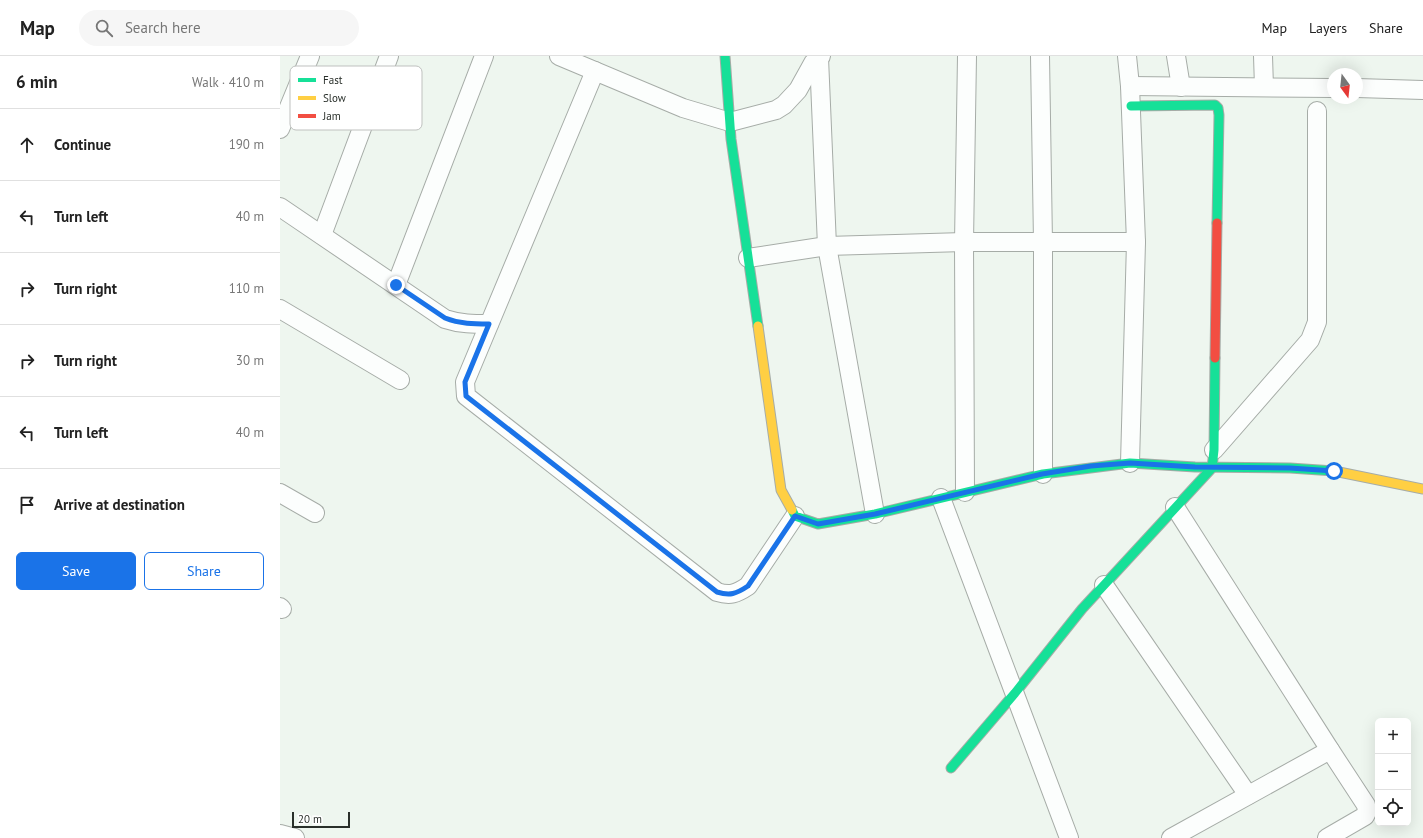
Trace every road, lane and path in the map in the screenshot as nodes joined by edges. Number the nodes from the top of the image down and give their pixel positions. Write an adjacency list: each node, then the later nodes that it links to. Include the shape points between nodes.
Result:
1 (310, 56): 12 (street)
2 (389, 56): 13 (street)
3 (484, 56): 34 (street)
4 (559, 56): 14 (street)
5 (725, 56): 24 (street)
6 (967, 56): 29 (street)
7 (1040, 56): 30 (street)
8 (1127, 56): 15 (street)
9 (1176, 56): 16 (street)
10 (1263, 56): 17 (street)
11 (820, 57): 24 (street, via 813,63 798,90 784,105 776,110); 32 (street)
12 (306, 66)
13 (385, 66)
14 (594, 71): 24 (street, via 682,108); 36 (street)
15 (1130, 86): 16 (street); 22 (street)
16 (1181, 87): 17 (street)
17 (1264, 87): 18 (street)
18 (1327, 88)
19 (1363, 88): 20 (street)
20 (1423, 90)
21 (290, 105): 25 (street)
22 (1131, 106): 31 (street); 38 (street, via 1214,105 1218,108)
23 (1317, 110): 38 (street, via 1317,322 1310,340)
24 (730, 122): 33 (street)
25 (280, 129)
26 (361, 130): 28 (street)
27 (280, 207): 28 (street)
28 (322, 235): 34 (street)
29 (964, 242): 30 (street); 32 (street); 42 (street)
30 (1043, 242): 31 (street); 40 (street)
31 (1136, 242): 39 (street)
32 (827, 246): 33 (street); 47 (street)
33 (748, 258): 48 (street, via 782,490)
34 (396, 285): 36 (street, via 453,322)
35 (280, 309): 37 (street)
36 (489, 324): 48 (street, via 465,382 466,396 717,592 726,595 738,593 748,586)
37 (400, 380)
38 (1213, 459): 39 (street); 41 (street, via 1334,471); 45 (street)
39 (1130, 463): 40 (street)
40 (1042, 474): 42 (street)
41 (1423, 489)
42 (965, 492): 44 (street)
43 (280, 493): 46 (street)
44 (941, 498): 47 (street); 50 (street)
45 (1176, 507): 49 (street); 51 (street)
46 (315, 513)
47 (875, 514): 48 (street, via 818,524)
48 (795, 516)
49 (1104, 585): 50 (street); 53 (street)
50 (1014, 693): 52 (street); 56 (street)
51 (1330, 750): 53 (street); 58 (street, via 1366,805 1367,812 1365,816)
52 (951, 768)
53 (1248, 795): 57 (street)
54 (280, 834): 55 (street)
55 (295, 838)
56 (1069, 838)
57 (1171, 838)
58 (1326, 838)

